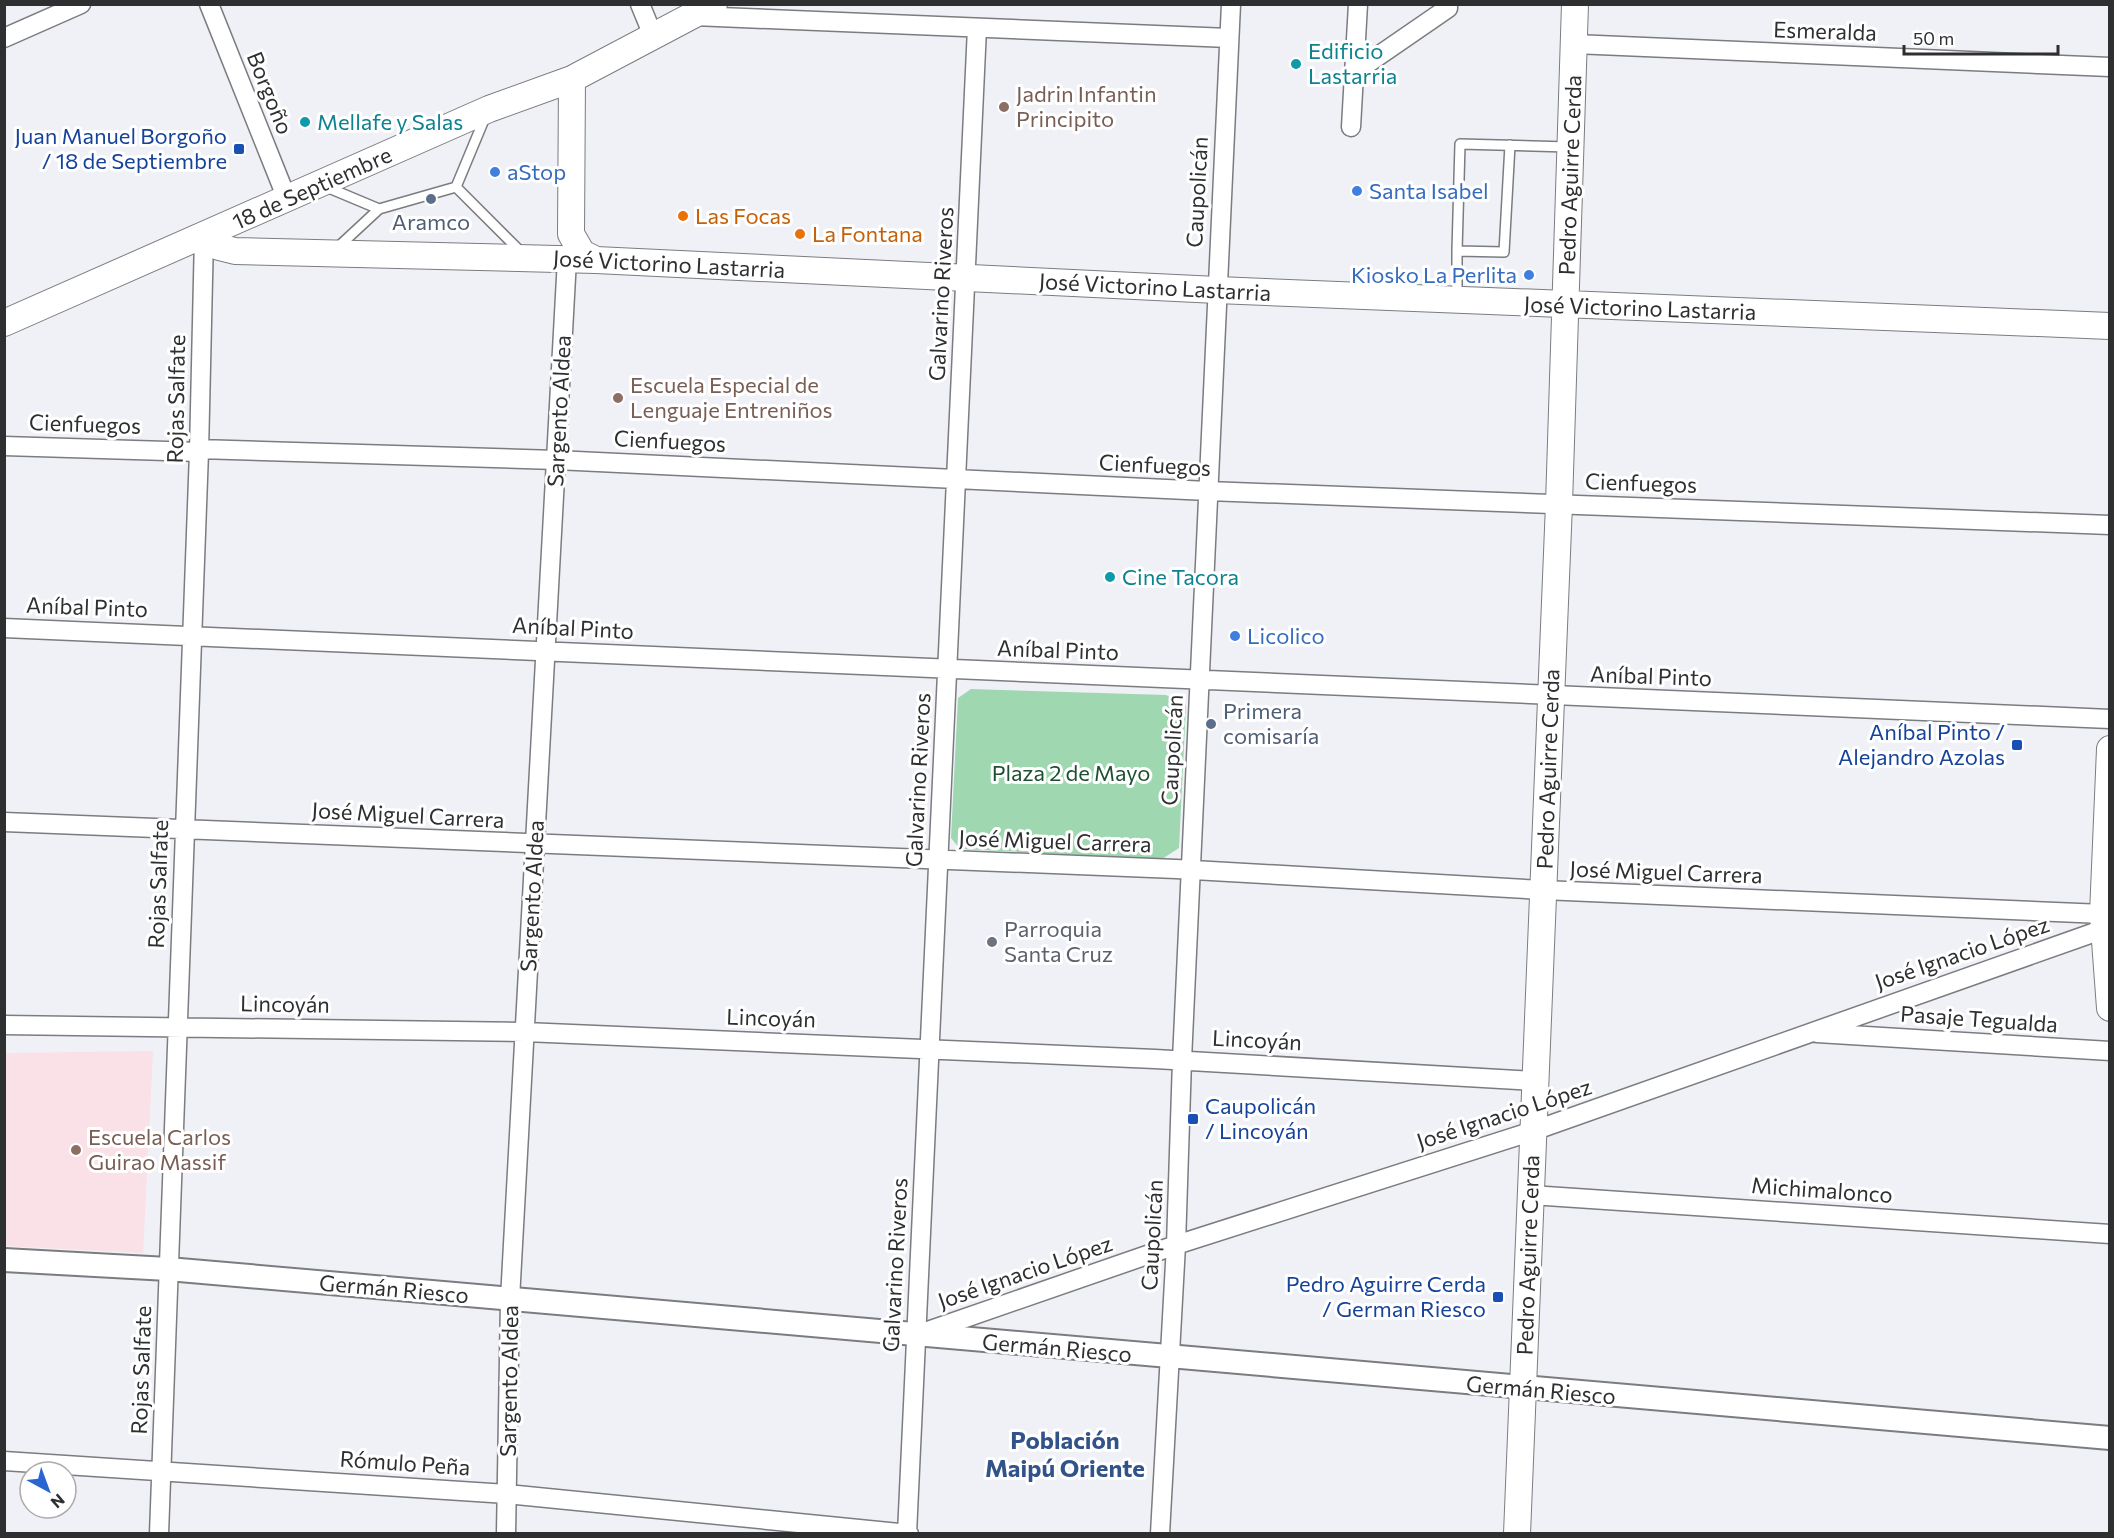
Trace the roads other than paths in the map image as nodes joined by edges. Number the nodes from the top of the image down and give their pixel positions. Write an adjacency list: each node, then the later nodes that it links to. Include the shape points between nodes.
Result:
1 (81, 4): 10 (street)
2 (209, 4): 23 (street, Borgoño)
3 (640, 4): 11 (street)
4 (1231, 4): 12 (street, Caupolicán)
5 (1358, 4): 15 (street)
6 (1575, 4): 13 (main road, Pedro Aguirre Cerda)
7 (1448, 6): 15 (street)
8 (704, 10): 9 (street); 11 (main road, 18 de Septiembre)
9 (977, 28): 12 (street); 31 (street, Galvarino Riveros)
10 (4, 38)
11 (654, 38): 16 (main road, 18 de Septiembre)
12 (1229, 38): 32 (street, Caupolicán)
13 (1574, 44): 14 (street, Esmeralda); 20 (main road, Pedro Aguirre Cerda)
14 (2109, 68)
15 (1355, 72): 18 (street)
16 (572, 79): 17 (main road, 18 de Septiembre); 30 (main road, via 570,227 577,247)
17 (489, 109): 21 (main road, 18 de Septiembre); 22 (lane)
18 (1352, 128)
19 (1510, 145): 20 (lane); 26 (lane, via 1504,252); 26 (lane, via 1460,144)
20 (1570, 147): 34 (main road, Pedro Aguirre Cerda)
21 (322, 184): 23 (main road, 18 de Septiembre); 24 (lane)
22 (456, 187): 24 (lane); 28 (lane)
23 (287, 199): 25 (main road, 18 de Septiembre)
24 (379, 209): 27 (lane)
25 (204, 236): 27 (main road, José Victorino Lastarria, via 219,247 235,251); 35 (main road, 18 de Septiembre); 38 (street, Rojas Salfate)
26 (1457, 251): 33 (lane)
27 (331, 254): 28 (main road, José Victorino Lastarria)
28 (526, 258): 29 (main road, José Victorino Lastarria)
29 (567, 259): 30 (main road, José Victorino Lastarria); 39 (street, Sargento Aldea)
30 (596, 260): 31 (main road, José Victorino Lastarria)
31 (966, 278): 32 (main road, José Victorino Lastarria); 40 (street, Galvarino Riveros)
32 (1216, 290): 33 (main road, José Victorino Lastarria); 41 (street, Caupolicán)
33 (1457, 300): 34 (main road, José Victorino Lastarria)
34 (1566, 304): 36 (main road, José Victorino Lastarria); 42 (main road, Pedro Aguirre Cerda)
35 (4, 323)
36 (2109, 326)
37 (4, 446): 38 (street, Cienfuegos)
38 (199, 450): 39 (street, Cienfuegos); 45 (street, Rojas Salfate)
39 (556, 460): 40 (street, Cienfuegos); 46 (street, Sargento Aldea)
40 (956, 479): 41 (street, Cienfuegos); 47 (street, Galvarino Riveros)
41 (1208, 491): 42 (street, Cienfuegos); 48 (street, Caupolicán)
42 (1559, 504): 43 (street, Cienfuegos); 49 (main road, Pedro Aguirre Cerda)
43 (2109, 525)
44 (4, 628): 45 (street, Aníbal Pinto)
45 (192, 634): 46 (street, Aníbal Pinto); 53 (street, Rojas Salfate)
46 (546, 651): 47 (street, Aníbal Pinto); 54 (street, Sargento Aldea)
47 (947, 670): 48 (street, Aníbal Pinto); 55 (street, Galvarino Riveros)
48 (1199, 681): 49 (street, Aníbal Pinto); 56 (street, Caupolicán)
49 (1551, 696): 50 (street, Aníbal Pinto); 57 (main road, Pedro Aguirre Cerda)
50 (2109, 719)
51 (2109, 749): 58 (main road)
52 (4, 822): 53 (street, José Miguel Carrera)
53 (184, 829): 54 (street, José Miguel Carrera); 61 (street, Rojas Salfate)
54 (535, 845): 55 (street, José Miguel Carrera); 62 (street, Sargento Aldea)
55 (938, 861): 56 (street, José Miguel Carrera); 64 (street, Galvarino Riveros)
56 (1191, 870): 57 (street, José Miguel Carrera); 66 (street, Caupolicán)
57 (1544, 890): 58 (street, José Miguel Carrera); 67 (main road, Pedro Aguirre Cerda)
58 (2104, 921): 59 (main road); 63 (street, José Ignacio López)
59 (2109, 1008)
60 (4, 1025): 61 (street, Lincoyán)
61 (177, 1026): 62 (street, Lincoyán); 73 (street, Rojas Salfate)
62 (525, 1032): 64 (street, Lincoyán); 74 (street, Sargento Aldea)
63 (1809, 1033): 65 (street, Pasaje Tegualda); 68 (street, José Ignacio López)
64 (929, 1048): 66 (street, Lincoyán); 75 (street, Galvarino Riveros)
65 (2109, 1051)
66 (1182, 1060): 67 (street, Lincoyán); 71 (street, Caupolicán)
67 (1536, 1081): 68 (main road, Pedro Aguirre Cerda)
68 (1533, 1131): 69 (main road, Pedro Aguirre Cerda); 71 (street, José Ignacio López)
69 (1531, 1195): 70 (street, Michimalonco); 77 (main road, Pedro Aguirre Cerda)
70 (2109, 1234)
71 (1176, 1245): 75 (street, José Ignacio López); 76 (street, Caupolicán)
72 (4, 1260): 73 (street, Germán Riesco)
73 (168, 1269): 74 (street, Germán Riesco); 80 (street, Rojas Salfate)
74 (510, 1299): 75 (street, Germán Riesco); 81 (street, Sargento Aldea)
75 (916, 1335): 76 (street, Germán Riesco); 84 (street, Galvarino Riveros)
76 (1169, 1358): 77 (street, Germán Riesco); 85 (street, Caupolicán)
77 (1523, 1389): 78 (street, Germán Riesco); 86 (main road, Pedro Aguirre Cerda)
78 (2109, 1438)
79 (4, 1461): 80 (street, Rómulo Peña)
80 (161, 1470): 81 (street, Rómulo Peña); 82 (street, Rojas Salfate)
81 (507, 1494): 83 (street, Sargento Aldea); 84 (street, Rómulo Peña)
82 (159, 1533)
83 (506, 1533)
84 (908, 1533)
85 (1160, 1533)
86 (1517, 1533)

